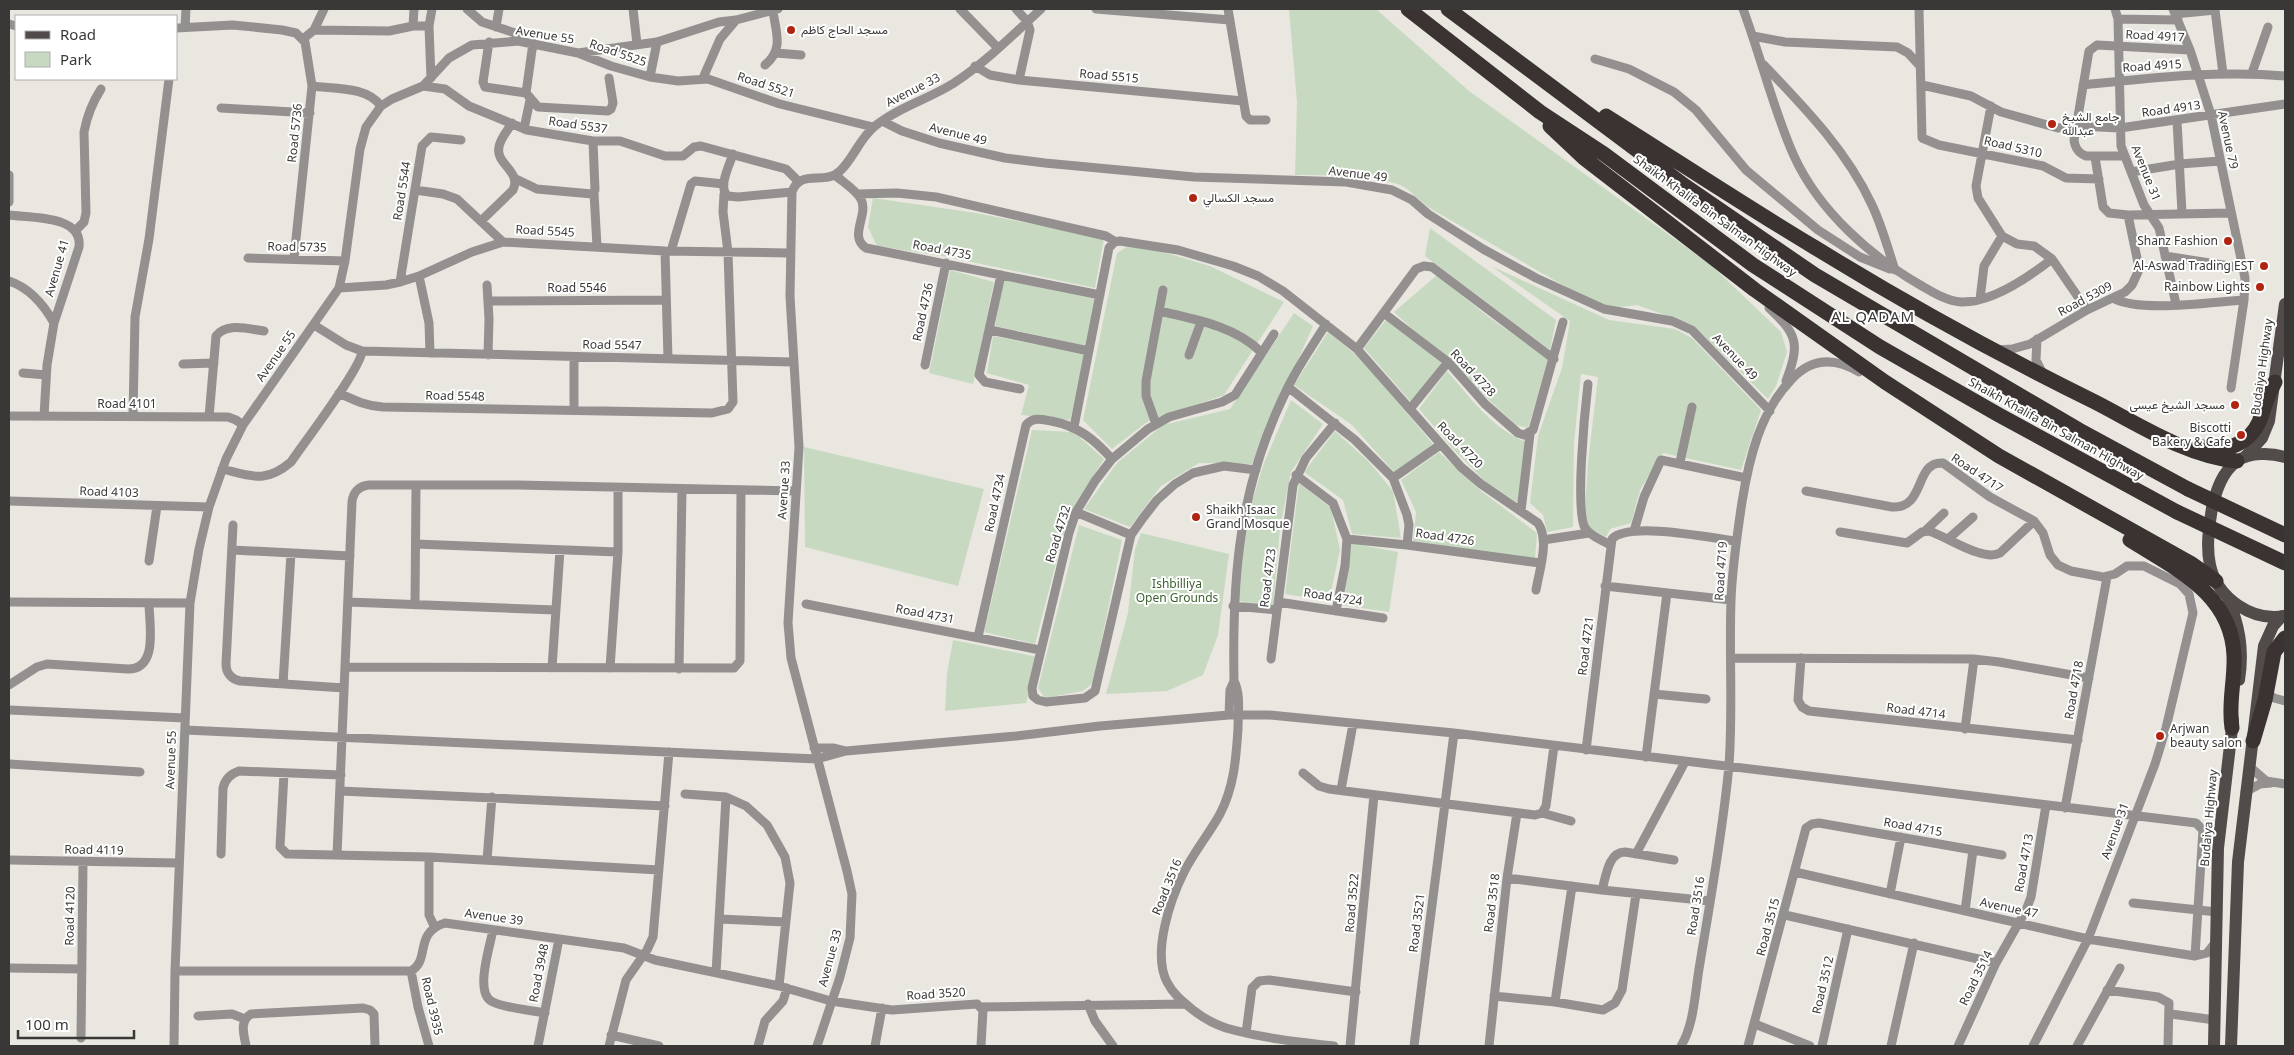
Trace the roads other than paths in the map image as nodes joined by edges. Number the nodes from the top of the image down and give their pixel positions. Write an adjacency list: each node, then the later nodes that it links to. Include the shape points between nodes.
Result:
1 (186, 9): 30 (street)
2 (324, 9): 31 (street)
3 (414, 9): 26 (street)
4 (432, 9): 27 (street)
5 (467, 9): 28 (street, via 476,18)
6 (499, 9): 28 (street)
7 (960, 9): 40 (street)
8 (1016, 9): 24 (street)
9 (1041, 9): 24 (street, Avenue 33)
10 (1096, 9): 23 (street)
11 (1228, 9): 23 (street)
12 (1408, 9): 74 (highway, Shaikh Khalifa Bin Salman Highway)
13 (1448, 9): 46 (highway, Shaikh Khalifa Bin Salman Highway)
14 (1744, 9): 32 (street)
15 (1919, 9): 50 (street)
16 (2115, 9): 21 (street, Avenue 31)
17 (633, 10): 39 (street)
18 (775, 10): 19 (street, Avenue 55); 44 (street)
19 (746, 13): 22 (street, Avenue 55)
20 (2175, 14): 21 (street); 42 (street, Avenue 79); 53 (street, via 2215,10)
21 (2118, 19): 41 (street, Avenue 31)
22 (736, 20): 25 (street, Avenue 55); 34 (street)
23 (1230, 20): 69 (street)
24 (1028, 21): 40 (street, Avenue 33); 61 (street, via 1029,37)
25 (718, 22): 34 (street); 37 (street, Avenue 55)
26 (413, 26): 27 (street); 31 (street, via 389,31)
27 (429, 26): 57 (street)
28 (496, 27): 35 (street, via 515,33)
29 (2268, 27): 52 (street)
30 (180, 28): 33 (street, via 233,25 282,30 296,33)
31 (314, 30): 33 (street)
32 (1753, 36): 48 (street); 50 (street, via 1785,42 1896,47)
33 (303, 39): 64 (street, Road 5736, via 309,57)
34 (720, 39): 59 (street)
35 (518, 41): 36 (street, Avenue 55); 38 (street, Avenue 55)
36 (489, 42): 57 (street, Avenue 55, via 460,51); 68 (street, via 485,87)
37 (658, 42): 39 (street, Avenue 55); 56 (street)
38 (533, 44): 43 (street, Avenue 55); 68 (street)
39 (637, 44): 43 (street, Avenue 55)
40 (1001, 46): 51 (street, Avenue 33)
41 (2118, 46): 42 (street, Road 4917); 62 (street, Avenue 31); 66 (street, Road 4917, via 2092,47)
42 (2190, 50): 54 (street, Avenue 79)
43 (578, 53): 56 (street, Road 5525)
44 (776, 53): 45 (street); 49 (street)
45 (801, 55)
46 (1510, 56): 157 (highway, via 1814,248); 229 (highway, Shaikh Khalifa Bin Salman Highway, bridge, via 1685,186 1815,276 2080,430 2188,489)
47 (1595, 59): 127 (street, via 1629,69 1674,92 1696,110 1746,170 1818,230 1860,257)
48 (1761, 62): 127 (street, via 1813,117 1840,152 1871,203); 127 (street, via 1794,157 1811,186 1831,212)
49 (764, 65)
50 (1920, 65): 63 (street)
51 (976, 66): 61 (street, Road 5515, via 990,76); 78 (street, Avenue 33, via 952,84)
52 (2252, 73): 53 (street, Road 4915); 55 (street, Road 4915)
53 (2223, 74): 54 (street, Road 4915)
54 (2199, 76): 62 (street, Road 4915); 76 (street, Avenue 79)
55 (2285, 76)
56 (650, 77): 59 (street, Road 5521, via 678,81)
57 (431, 78): 65 (street, Avenue 55)
58 (609, 78): 68 (street, via 613,103 608,110 542,108)
59 (703, 78): 82 (street, Road 5521, via 780,104)
60 (169, 80): 190 (street, via 149,239 135,317)
61 (1019, 80): 69 (street, Road 5515)
62 (2119, 81): 66 (street, Road 4915); 83 (street, Avenue 31)
63 (1922, 85): 72 (street, Road 4913, via 1972,96); 87 (street, Road 5310, via 1921,136 1934,144)
64 (312, 86): 71 (street, via 362,92); 75 (street, Road 5736)
65 (423, 86): 71 (street, Avenue 55); 80 (street, Road 5537, via 445,89 469,106)
66 (2083, 86): 81 (street)
67 (101, 89): 112 (street, via 86,120 86,212 84,222)
68 (528, 96): 84 (street)
69 (1243, 101): 77 (street, via 1247,118)
70 (2285, 104): 76 (street, Road 4913)
71 (381, 106): 124 (street, Avenue 55, via 366,127 360,149)
72 (1991, 106): 81 (street, Road 4913, via 2044,126); 87 (street)
73 (221, 108): 75 (street)
74 (1540, 112): 135 (highway, via 1572,148); 243 (highway, Shaikh Khalifa Bin Salman Highway, bridge, via 1604,154 1753,265 1880,347 2177,512)
75 (310, 114): 122 (street, Road 5736)
76 (2211, 115): 79 (street, Road 4913); 91 (street, Avenue 79)
77 (1266, 120)
78 (882, 121): 82 (street, Avenue 33); 187 (street, Avenue 49, via 939,143 1005,158 1194,177 1346,182 1392,190 1483,249 1544,282 1604,309 1672,321 1692,330)
79 (2177, 121): 83 (street, Road 4913); 92 (street)
80 (512, 123): 84 (street, Road 5537); 96 (street, via 498,150)
81 (2077, 126): 83 (street, Road 4913); 90 (street, via 2074,140 2077,150)
82 (874, 127): 95 (street, Avenue 33)
83 (2120, 128): 89 (street, Avenue 31)
84 (524, 129): 86 (street, Road 5537)
85 (461, 140): 100 (street, Road 5544, via 436,136 424,142)
86 (593, 141): 88 (street, Road 5537, via 623,142 665,156 683,156 696,146); 102 (street)
87 (1982, 153): 97 (street, Road 5310, via 2043,166 2066,178); 113 (street, via 1976,192)
88 (733, 154): 98 (street, Road 5537, via 786,169); 99 (street)
89 (2123, 156): 90 (street); 93 (street, Avenue 31)
90 (2095, 157): 97 (street)
91 (2220, 161): 92 (street); 108 (street, Avenue 79)
92 (2180, 164): 93 (street); 107 (street)
93 (2131, 172): 106 (street, Avenue 31)
94 (9, 175): 105 (street)
95 (835, 175): 98 (street); 104 (street)
96 (516, 179): 102 (street, via 537,189); 111 (street, via 513,190)
97 (2099, 179): 109 (street, via 2104,210)
98 (798, 181): 101 (street, Avenue 33)
99 (724, 184): 103 (street); 117 (street, via 691,184)
100 (415, 190): 111 (street, via 457,199); 131 (street, Road 5544)
101 (792, 192): 103 (street, via 738,197); 119 (street, Avenue 33)
102 (594, 193): 116 (street)
103 (724, 194): 118 (street)
104 (857, 194): 115 (street, Road 4720, via 897,193 936,197 1106,236); 125 (street, Road 4735, via 862,203 858,235 862,246)
105 (9, 202)
106 (2150, 213): 107 (street); 109 (street); 120 (street, Avenue 31, via 2159,228)
107 (2182, 213): 108 (street)
108 (2230, 213): 126 (street, Avenue 79)
109 (2128, 215): 137 (street, Road 5309, via 2138,272 2132,285)
110 (9, 216): 112 (street, Avenue 41, via 66,223)
111 (481, 221): 114 (street)
112 (76, 230): 150 (street, Avenue 41, via 79,247)
113 (2002, 236): 123 (street, via 2017,244 2034,246); 138 (street, via 1984,266)
114 (503, 242): 116 (street, Road 5545); 129 (street, Road 5545)
115 (1112, 245): 136 (street); 151 (street, Road 4720, via 1178,250 1258,276)
116 (597, 246): 117 (street, Road 5545)
117 (668, 251): 118 (street, Road 5545); 139 (street)
118 (728, 252): 119 (street, Road 5545); 167 (street)
119 (789, 253): 168 (street, Avenue 33)
120 (2165, 256): 126 (street); 142 (street, Avenue 31)
121 (248, 258): 122 (street, Road 5735)
122 (294, 258): 124 (street, Road 5735)
123 (2052, 259): 138 (street, via 2011,286); 144 (street)
124 (345, 261): 133 (street, Avenue 55)
125 (946, 264): 128 (street, Road 4735); 172 (street, Road 4736)
126 (2242, 268): 140 (street, Avenue 79)
127 (1895, 271): 138 (street, via 1949,300)
128 (1001, 275): 136 (street, Road 4735); 152 (street)
129 (419, 276): 131 (street, Road 5545); 161 (street, via 429,323)
130 (9, 281): 150 (street, Avenue 41, via 36,297)
131 (400, 282): 133 (street, Road 5545)
132 (487, 285): 141 (street)
133 (339, 288): 147 (street, Avenue 55)
134 (1163, 290): 145 (street)
135 (1754, 290): 176 (highway); 179 (street, Road 4719, via 1787,325 1794,340 1795,356)
136 (1100, 296): 159 (street)
137 (2113, 298): 142 (street, via 2136,306); 144 (street, Road 5309)
138 (1980, 299)
139 (666, 300): 141 (street, Road 5546); 165 (street)
140 (2244, 300): 142 (street); 181 (street, Avenue 79)
141 (488, 301): 163 (street)
142 (2176, 304)
143 (2285, 304): 177 (main road, Budaiya Highway)
144 (2087, 310): 155 (street, Road 5309)
145 (1159, 311): 148 (street); 193 (street, via 1146,381 1148,403)
146 (1385, 314): 156 (street); 166 (street, via 1416,269 1428,266); 169 (street, Road 4728)
147 (316, 322): 158 (street, Road 5547, via 331,330 346,345); 194 (street, Avenue 55)
148 (1201, 322): 160 (street, via 1241,336); 162 (street)
149 (1563, 322): 166 (street)
150 (54, 323): 174 (street, Avenue 41)
151 (1326, 324): 156 (street, Road 4720); 180 (street, Road 3516)
152 (990, 330): 159 (street); 182 (street, via 980,374 982,379)
153 (264, 331): 170 (street, via 229,327 222,330 215,340)
154 (1274, 334): 160 (street, Road 4732)
155 (2037, 339): 157 (street, Road 5309, via 2021,347); 175 (street, via 2036,360)
156 (1357, 349): 185 (street, Road 4720)
157 (1994, 349): 175 (highway)
158 (362, 351): 161 (street, Road 5547); 183 (street, via 361,360)
159 (1089, 351): 195 (street)
160 (1261, 352): 193 (street, Road 4732, via 1240,390 1229,399 1182,412)
161 (430, 353): 163 (street, Road 5547)
162 (1189, 355)
163 (488, 356): 164 (street, Road 5547)
164 (574, 357): 165 (street, Road 5547); 186 (street)
165 (668, 359): 167 (street, Road 5547)
166 (1554, 359): 197 (street)
167 (733, 361): 168 (street, Road 5547); 186 (street, Road 5548, via 733,402 728,409 712,414)
168 (794, 362): 212 (street, Avenue 33, via 798,425)
169 (1448, 362): 185 (street); 197 (street, Road 4728, via 1485,404 1518,433)
170 (214, 363): 171 (street); 191 (street)
171 (183, 364)
172 (925, 365)
173 (23, 373): 174 (street)
174 (46, 375): 189 (street, Avenue 41)
175 (2046, 378): 196 (highway)
176 (1885, 382): 179 (street, Road 4719, via 1840,363 1822,361 1804,368); 214 (highway, via 1999,456)
177 (2275, 382): 196 (highway, via 2256,427 2237,445 2215,450); 201 (main road, Budaiya Highway, via 2265,434)
178 (1588, 384): 227 (street, via 1581,507)
179 (1785, 386): 187 (street, Road 4719)
180 (1288, 387): 192 (street); 204 (street, Road 3516, via 1269,429)
181 (2231, 388)
182 (1020, 389)
183 (339, 393): 186 (street, Road 5548, via 377,407); 203 (street, via 281,470 261,477)
184 (1692, 407): 202 (street)
185 (1410, 409): 198 (street, Road 4720)
186 (574, 410)
187 (1770, 411): 207 (street, Road 4719, via 1757,438)
188 (9, 416): 189 (street, Road 4101)
189 (44, 416): 190 (street, Road 4101)
190 (133, 416): 191 (street, Road 4101)
191 (209, 417): 194 (street, Road 4101, via 228,418)
192 (1334, 423): 205 (street, Road 4723); 206 (street)
193 (1156, 424): 200 (street, Road 4732)
194 (243, 425): 203 (street, Avenue 55)
195 (1074, 427): 200 (street, Road 4734, via 1091,438); 264 (street, Road 4734, via 1040,418 1026,425)
196 (2155, 432): 201 (highway, via 2202,454)
197 (1530, 434): 218 (street)
198 (1440, 444): 206 (street); 218 (street, Road 4720, via 1481,484)
199 (2285, 457): 201 (main road, via 2265,454)
200 (1112, 459): 219 (street, Road 4732, via 1094,481)
201 (2241, 459): 246 (main road, Budaiya Highway, via 2221,480 2215,493 2208,537)
202 (1680, 462): 207 (street); 224 (street, via 1664,459 1659,462 1637,515)
203 (222, 469): 217 (street, Avenue 55)
204 (1256, 470): 228 (street, via 1224,466 1193,473 1157,500); 258 (street, Road 3516, via 1240,532)
205 (1296, 475): 230 (street, via 1333,503); 259 (street, Road 4723, via 1290,496)
206 (1393, 478): 235 (street, via 1407,514)
207 (1746, 478): 233 (street, Road 4719)
208 (416, 486): 209 (street); 234 (street); 241 (street, via 366,485 356,491 352,502)
209 (618, 488): 210 (street); 239 (street)
210 (682, 489): 211 (street); 274 (street)
211 (741, 490): 212 (street); 274 (street, via 740,660 731,669)
212 (796, 491): 295 (street, Avenue 33, via 789,643)
213 (1806, 491): 222 (street, Road 4717, via 1902,506 1914,497 1927,469 1932,464 1943,463 1990,497)
214 (2075, 499): 246 (highway, via 2192,564); 287 (highway, via 2099,522 2188,576 2215,601 2233,644 2229,711)
215 (9, 501): 216 (street, Road 4103)
216 (157, 506): 217 (street, Road 4103); 242 (street)
217 (209, 507): 255 (street, Avenue 55, via 198,549)
218 (1521, 511): 232 (street, Road 4720, via 1538,523)
219 (1076, 512): 228 (street); 266 (street, Road 4732)
220 (1944, 513): 225 (street)
221 (1973, 516): 231 (street)
222 (2034, 521): 231 (street, via 1994,556); 245 (street, via 2044,533 2050,555 2058,565 2071,571)
223 (233, 525): 237 (street)
224 (1634, 531): 233 (street); 236 (street, via 1616,535)
225 (1926, 531): 226 (street, via 1907,543); 231 (street)
226 (1840, 532)
227 (1589, 533): 232 (street); 236 (street)
228 (1131, 535): 266 (street, Road 4732, via 1095,691 1085,698 1038,700 1033,696 1032,688)
229 (2285, 535)
230 (1347, 539): 235 (street, Road 4726); 261 (street)
231 (1948, 539)
232 (1544, 540): 244 (street)
233 (1736, 541): 251 (street, Road 4719)
234 (416, 544): 238 (street); 257 (street)
235 (1407, 545): 244 (street, Road 4726)
236 (1610, 545): 247 (street, Road 4721)
237 (232, 550): 240 (street); 276 (street, via 226,670 236,680)
238 (560, 550): 239 (street); 260 (street)
239 (618, 552): 273 (street)
240 (291, 553): 241 (street); 276 (street)
241 (350, 556): 253 (street)
242 (149, 562)
243 (2285, 562)
244 (1540, 563): 248 (street)
245 (2107, 577): 275 (street, Road 4718); 324 (street, Avenue 31, via 2127,566 2144,566 2180,584 2191,600 2193,614 2161,746)
246 (2216, 581): 250 (main road)
247 (1605, 586): 249 (street); 296 (street, Road 4721)
248 (1536, 590)
249 (1667, 593): 251 (street); 279 (street)
250 (2227, 596): 262 (main road, via 2250,613); 287 (main road, Budaiya Highway, via 2237,620 2242,650)
251 (1731, 600): 267 (street, Road 4719)
252 (9, 602): 254 (street)
253 (348, 602): 257 (street); 271 (street)
254 (149, 603): 255 (street); 277 (street, via 149,651 140,666 128,669 47,664)
255 (190, 603): 285 (street, Avenue 55)
256 (806, 604): 264 (street, Road 4731)
257 (415, 605): 260 (street)
258 (1233, 606): 259 (street, Road 4724); 284 (street, Road 3516, via 1234,681 1237,689)
259 (1278, 606): 261 (street, Road 4724); 269 (street, Road 4723)
260 (556, 610): 272 (street)
261 (1336, 611): 263 (street, Road 4724)
262 (2284, 616): 293 (main road, via 2273,626 2264,646)
263 (1383, 618)
264 (978, 638): 266 (street, Road 4731)
265 (2285, 638): 280 (highway, via 2274,652)
266 (1040, 650)
267 (1732, 658): 268 (street); 303 (street, Road 4719)
268 (1801, 658): 270 (street); 288 (street, Road 4714, via 1798,700 1809,711)
269 (1271, 659)
270 (1974, 660): 275 (street); 288 (street)
271 (345, 667): 272 (street); 278 (street)
272 (552, 668): 273 (street)
273 (610, 668): 274 (street)
274 (679, 669)
275 (2089, 678): 292 (street, Road 4718)
276 (283, 684): 278 (street)
277 (9, 685)
278 (344, 688): 291 (street)
279 (1654, 694): 281 (street); 299 (street)
280 (2268, 697): 282 (street); 293 (highway)
281 (1706, 699)
282 (2285, 701)
283 (9, 710): 285 (street)
284 (1234, 715): 286 (street, via 1300,717); 297 (street); 380 (street, Road 3516, via 1236,758 1229,792 1184,873 1167,915 1162,941 1166,981)
285 (185, 718): 289 (street, Avenue 55)
286 (1353, 724): 290 (street); 311 (street)
287 (2232, 728): 329 (main road, Budaiya Highway)
288 (1965, 729): 292 (street, Road 4714)
289 (185, 730): 291 (street); 340 (street, Avenue 55)
290 (1454, 733): 294 (street); 318 (street, Road 3521)
291 (342, 737): 298 (street); 308 (street)
292 (2078, 740): 321 (street, Road 4718)
293 (2253, 741): 304 (main road)
294 (1554, 746): 296 (street); 323 (street, via 1546,806)
295 (814, 748): 297 (street); 300 (street, Avenue 33)
296 (1586, 750): 299 (street)
297 (846, 751): 300 (street)
298 (669, 752): 300 (street); 320 (street)
299 (1646, 757): 301 (street)
300 (816, 759): 377 (street, Avenue 33, via 852,894 850,938)
301 (1685, 762): 303 (street); 332 (street)
302 (9, 764): 305 (street)
303 (1729, 767): 319 (street); 348 (street, Road 3516)
304 (2250, 767): 309 (street); 313 (main road)
305 (140, 772)
306 (1303, 772): 311 (street, via 1319,786)
307 (284, 773): 308 (street); 331 (street, via 239,771 226,780); 333 (street, via 281,850 288,854)
308 (341, 775): 312 (street)
309 (2273, 783): 310 (street); 313 (street, via 2260,784)
310 (2285, 784)
311 (1341, 790): 315 (street)
312 (340, 791): 317 (street); 333 (street)
313 (2246, 792): 418 (main road, via 2238,871)
314 (684, 794): 316 (street)
315 (1374, 795): 318 (street); 375 (street, Road 3522)
316 (726, 797): 354 (street); 355 (street, via 757,815 785,857 790,883)
317 (492, 798): 320 (street); 337 (street)
318 (1444, 804): 322 (street); 406 (street, Road 3521)
319 (2046, 805): 321 (street); 356 (street, Road 4713, via 2035,883)
320 (665, 806): 341 (street)
321 (2066, 808): 324 (street)
322 (1517, 813): 323 (street); 343 (street, Road 3518)
323 (1542, 813): 325 (street)
324 (2133, 816): 328 (street, via 2198,824 2203,830); 361 (street, Avenue 31)
325 (1571, 821)
326 (1819, 823): 327 (street, Road 4715); 342 (street, Road 3515, via 1806,828)
327 (1901, 837): 330 (street, Road 4715); 347 (street)
328 (2202, 847): 329 (street); 350 (street)
329 (2218, 848): 352 (main road, Budaiya Highway)
330 (1974, 850): 334 (street, Road 4715); 351 (street)
331 (221, 854)
332 (1636, 854): 338 (street); 345 (street, via 1621,852 1614,856)
333 (337, 855): 335 (street)
334 (2002, 855)
335 (429, 857): 337 (street); 357 (street, via 429,915)
336 (9, 860): 339 (street, Road 4119)
337 (487, 860): 341 (street)
338 (1674, 860)
339 (83, 863): 340 (street, Road 4119); 369 (street, Road 4120)
340 (179, 863): 371 (street, Avenue 55)
341 (659, 870): 364 (street, via 654,930)
342 (1795, 872): 347 (street, Avenue 47); 353 (street, Road 3515)
343 (1507, 878): 344 (street); 376 (street, Road 3518)
344 (1572, 886): 345 (street); 378 (street)
345 (1602, 890): 346 (street)
346 (1636, 894): 348 (street); 378 (street, via 1622,990 1615,1003 1603,1010)
347 (1890, 894): 351 (street, Avenue 47)
348 (1710, 901): 408 (street, Road 3516, via 1690,1020)
349 (2133, 903): 350 (street)
350 (2198, 910): 352 (street); 365 (street)
351 (1966, 911): 356 (street, Avenue 47)
352 (2217, 912): 362 (main road, Budaiya Highway)
353 (1785, 915): 358 (street); 388 (street, Road 3515)
354 (719, 919): 355 (street); 372 (street)
355 (786, 922): 373 (street)
356 (2019, 922): 361 (street, Avenue 47); 366 (street, Road 3514)
357 (434, 926): 359 (street, Avenue 39, via 445,923); 370 (street, via 428,932 419,964)
358 (1848, 929): 363 (street); 411 (street, Road 3512)
359 (492, 930): 360 (street, Avenue 39); 383 (street, Road 3948, via 483,985 486,996 495,1003)
360 (559, 938): 364 (street, Avenue 39, via 617,946); 383 (street, Road 3948)
361 (2088, 939): 365 (street, Avenue 47); 414 (street, Avenue 31)
362 (2215, 943): 365 (street, via 2207,953); 387 (main road, Budaiya Highway)
363 (1914, 944): 366 (street); 412 (street)
364 (643, 955): 372 (street, Avenue 39); 390 (street, via 626,980)
365 (2194, 956)
366 (1996, 963): 413 (street, Road 3514)
367 (9, 968): 369 (street)
368 (2120, 968): 374 (street)
369 (82, 969): 391 (street, Road 4120)
370 (411, 970): 371 (street); 395 (street, Road 3935)
371 (175, 971): 392 (street, Avenue 55)
372 (716, 973): 373 (street, Avenue 39)
373 (783, 987): 377 (street, Avenue 39); 399 (street, via 783,1001 765,1021)
374 (2107, 990): 384 (street, via 2165,1000 2170,1003); 415 (street)
375 (1356, 992): 389 (street, via 1259,981 1252,988); 405 (street, Road 3522)
376 (1494, 996): 378 (street); 407 (street, Road 3518)
377 (831, 1001): 382 (street, Road 3520); 400 (street, Avenue 33)
378 (1555, 1002)
379 (1088, 1004): 380 (street); 381 (street); 403 (street, via 1094,1021)
380 (1186, 1004): 389 (street, Road 3516, via 1224,1028)
381 (981, 1007): 382 (street, Road 3520, via 972,1004); 402 (street, Road 3520)
382 (882, 1008): 401 (street)
383 (545, 1013): 396 (street, Road 3948)
384 (2170, 1014): 387 (street); 416 (street)
385 (198, 1016): 386 (street, via 232,1014)
386 (245, 1019): 393 (street); 394 (street, via 253,1014 366,1008 374,1016)
387 (2215, 1020): 417 (main road, Budaiya Highway)
388 (1755, 1024): 409 (street, Road 3515); 410 (street)
389 (1246, 1032): 404 (street, Road 3516, via 1274,1039)
390 (611, 1035): 397 (street); 398 (street)
391 (81, 1038)
392 (174, 1046)
393 (246, 1046)
394 (375, 1046)
395 (429, 1046)
396 (538, 1046)
397 (609, 1046)
398 (659, 1046)
399 (758, 1046)
400 (817, 1046)
401 (875, 1046)
402 (981, 1046)
403 (1113, 1046)
404 (1334, 1046)
405 (1350, 1046)
406 (1414, 1046)
407 (1489, 1046)
408 (1681, 1046)
409 (1748, 1046)
410 (1810, 1046)
411 (1822, 1046)
412 (1891, 1046)
413 (1958, 1046)
414 (2032, 1046)
415 (2077, 1046)
416 (2168, 1046)
417 (2214, 1046)
418 (2231, 1046)

